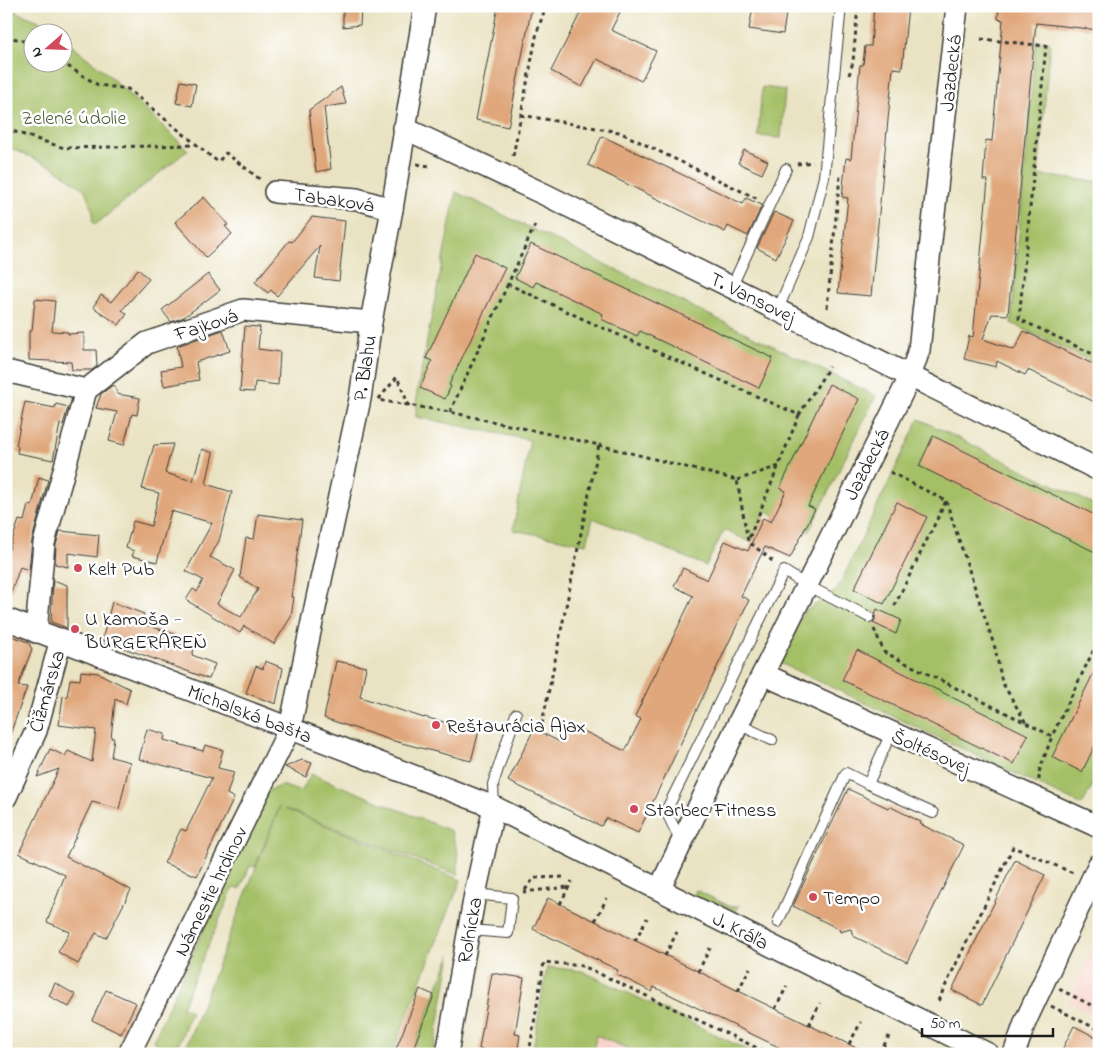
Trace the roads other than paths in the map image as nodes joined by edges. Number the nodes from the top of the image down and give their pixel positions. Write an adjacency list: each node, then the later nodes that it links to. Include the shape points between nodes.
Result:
1 (425, 6): 4 (street, P. Blahu)
2 (840, 6): 9 (lane, via 824,177 809,237)
3 (958, 6): 12 (street, Jazdecká, via 919,350)
4 (404, 128): 7 (street, P. Blahu); 8 (street, T. Vansovej)
5 (786, 169): 8 (lane)
6 (275, 192): 7 (street, Tabaková, via 357,199)
7 (392, 209): 10 (street, P. Blahu)
8 (732, 286): 9 (street, T. Vansovej)
9 (778, 309): 12 (street, T. Vansovej)
10 (371, 322): 13 (street, Fajková, via 243,310 147,343); 23 (street, P. Blahu, via 360,399)
11 (6, 371): 13 (street)
12 (910, 376): 14 (street, T. Vansovej); 15 (street, Jazdecká)
13 (86, 390): 18 (street, via 44,543)
14 (1099, 470)
15 (806, 585): 16 (lane); 20 (street, Jazdecká); 31 (lane, via 784,571 666,811)
16 (869, 617)
17 (6, 619): 18 (street, Michalská bašta)
18 (36, 632): 19 (street, Michalská bašta)
19 (61, 639): 23 (street, Michalská bašta); 27 (street, Čižmárska, via 36,731)
20 (763, 674): 22 (street, Jazdecká); 24 (street, Šoltésovej)
21 (516, 714): 28 (lane, via 493,784)
22 (738, 724): 25 (lane); 31 (street, Jazdecká)
23 (290, 728): 28 (street, Michalská bašta); 37 (street, Námestie hrdinov)
24 (891, 733): 26 (lane); 30 (street, Šoltésovej)
25 (772, 740)
26 (868, 784): 29 (lane); 35 (lane, via 846,773)
27 (6, 797)
28 (494, 807): 33 (street, J. Kráľa); 34 (street, Roľnícka)
29 (933, 813)
30 (1099, 827)
31 (681, 842): 33 (street, Jazdecká)
32 (1099, 864): 40 (street, via 1026,1020)
33 (660, 888): 39 (street, J. Kráľa)
34 (475, 894): 36 (street, Roľnícka); 36 (lane, via 512,898 508,933)
35 (778, 922)
36 (469, 930): 38 (street, Roľnícka)
37 (129, 1054)
38 (447, 1054)
39 (988, 1054)
40 (1014, 1054)

